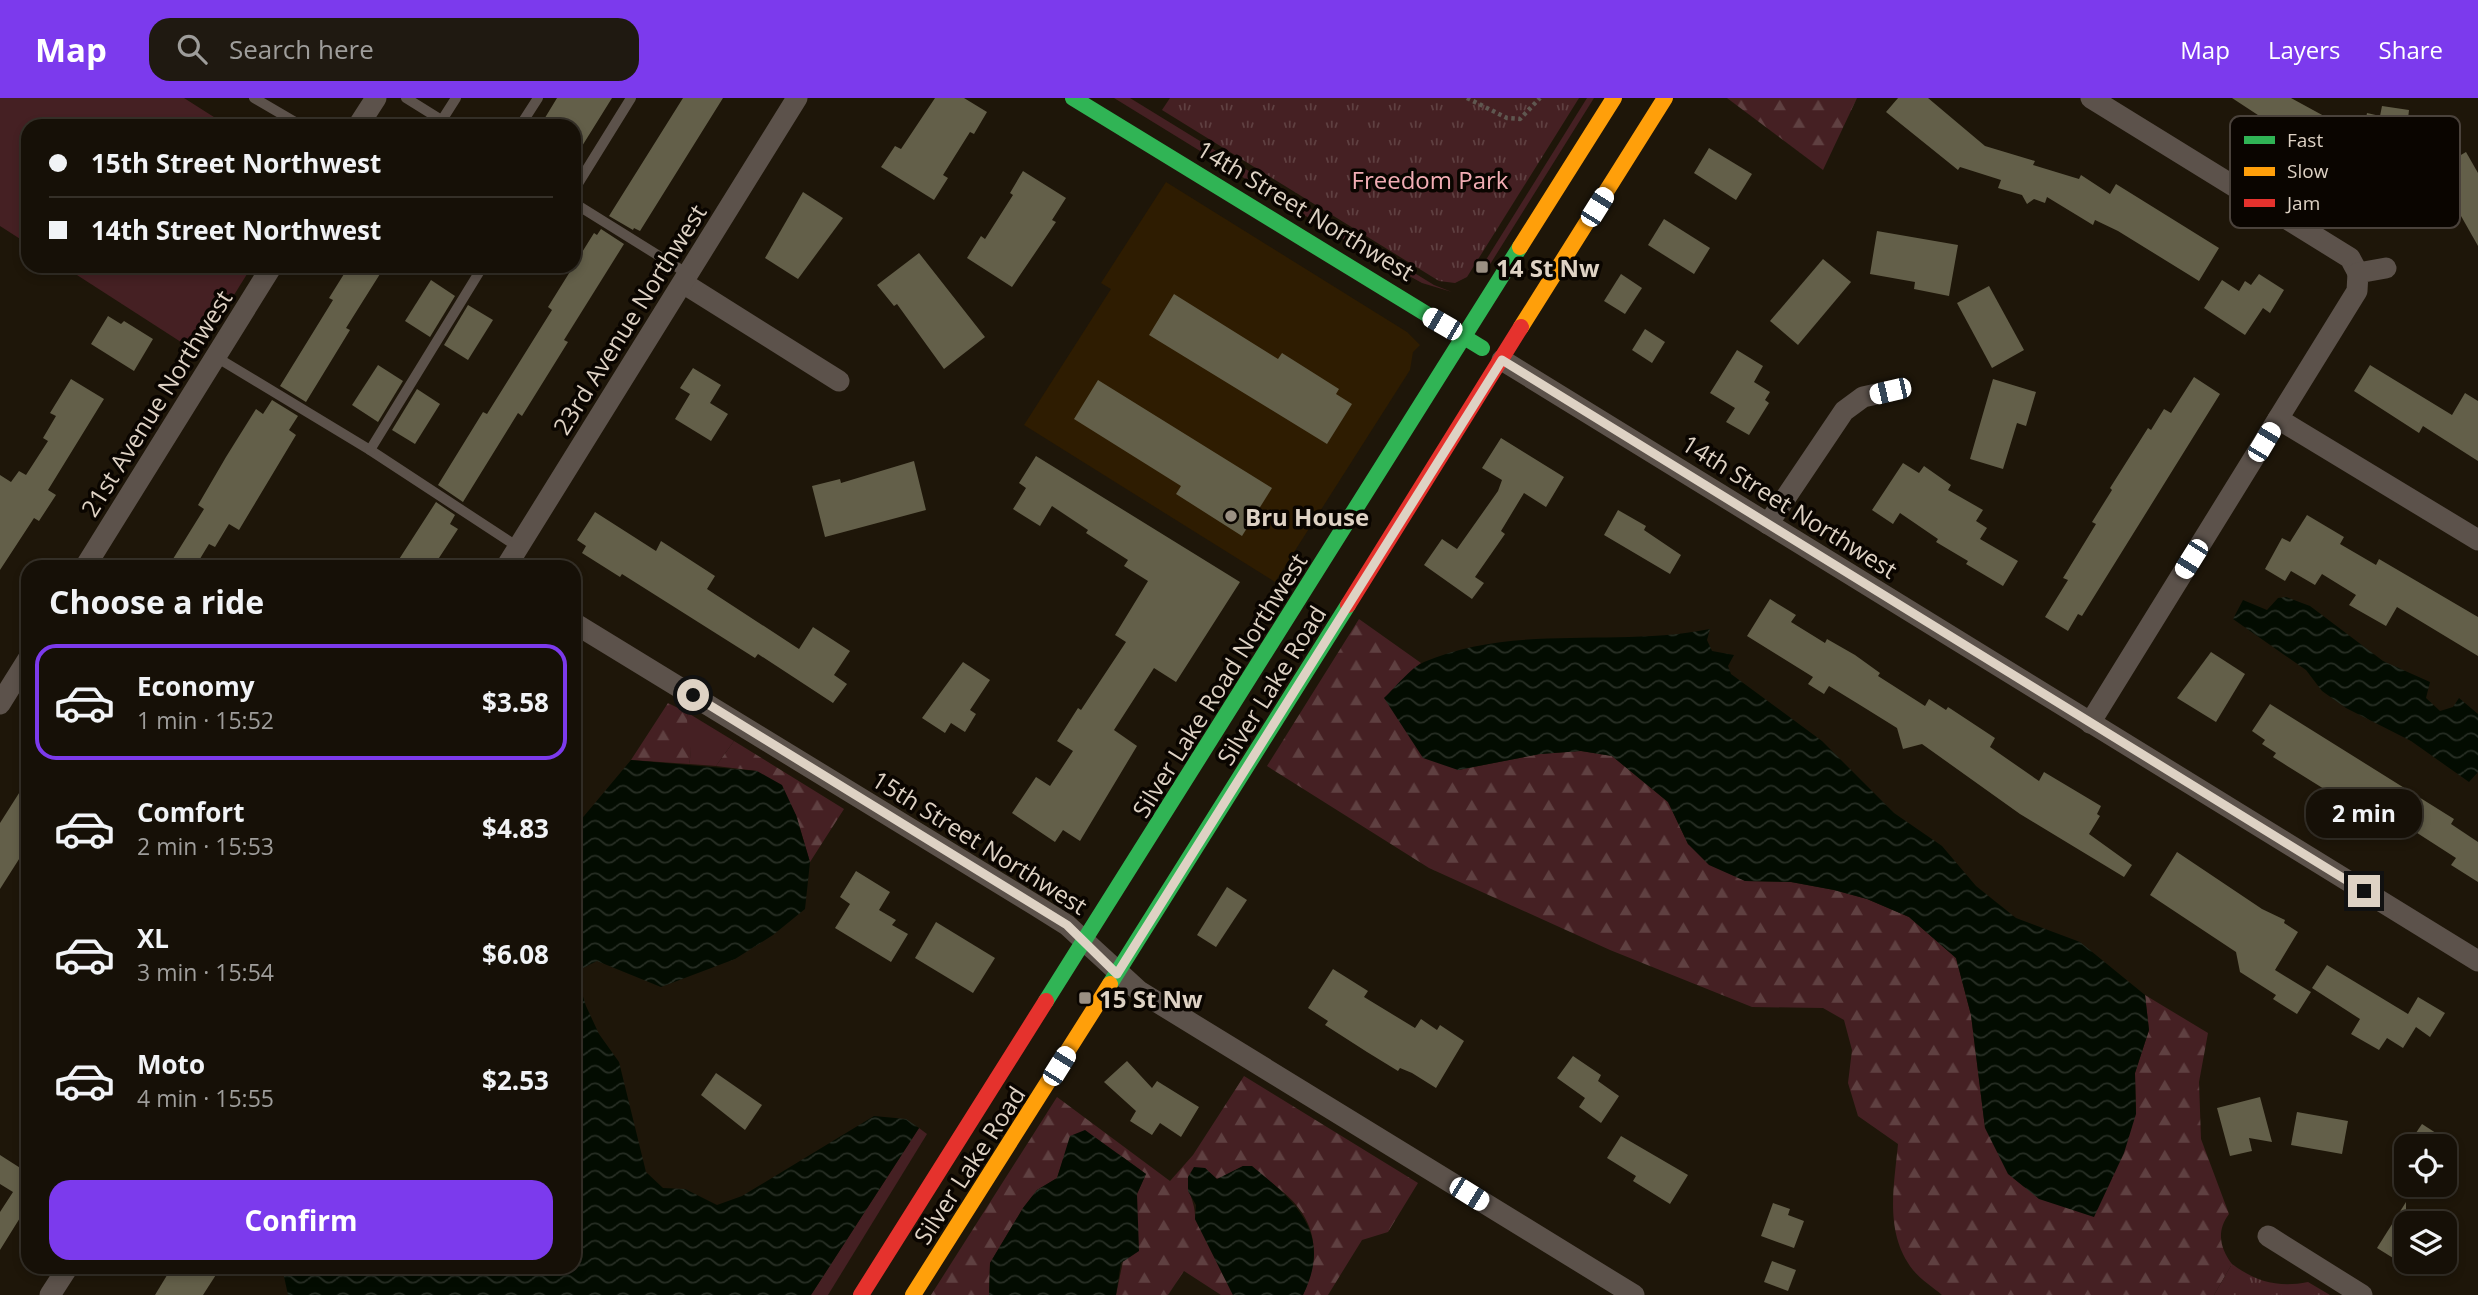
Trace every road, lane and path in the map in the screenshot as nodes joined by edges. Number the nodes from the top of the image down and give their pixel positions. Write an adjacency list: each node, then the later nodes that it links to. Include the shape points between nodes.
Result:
1 (254, 98): 14 (lane)
2 (376, 98): 16 (street)
3 (406, 98): 17 (lane)
4 (456, 98): 18 (lane)
5 (538, 98): 19 (lane)
6 (631, 98): 20 (lane)
7 (797, 98): 28 (street, 23rd Avenue Northwest)
8 (1073, 98): 29 (main road, 14th Street Northwest)
9 (1467, 98): 10 (path, via 1507,118 1520,119)
10 (1540, 98)
11 (1614, 98): 29 (main road, Silver Lake Road Northwest)
12 (1665, 98): 31 (main road, Silver Lake Road)
13 (2091, 98): 21 (street)
14 (274, 103): 15 (lane)
15 (293, 119)
16 (362, 119)
17 (440, 119)
18 (448, 119)
19 (524, 119)
20 (581, 179)
21 (2230, 184)
22 (581, 208): 28 (lane)
23 (2301, 228): 27 (street, via 2350,258)
24 (2386, 268): 27 (street)
25 (268, 273): 30 (street, 21st Avenue Northwest)
26 (479, 273): 35 (lane)
27 (2358, 273): 34 (street, via 2357,291)
28 (686, 278): 32 (street); 38 (street, 23rd Avenue Northwest)
29 (1465, 338): 31 (main road, 14th Street Northwest); 45 (main road, Silver Lake Road Northwest)
30 (216, 357): 35 (lane); 39 (street, 21st Avenue Northwest)
31 (1502, 360): 36 (street, 14th Street Northwest); 47 (main road, Silver Lake Road)
32 (839, 381)
33 (1890, 391): 36 (street, via 1863,397 1844,411)
34 (2278, 418): 37 (street); 44 (street)
35 (370, 450): 38 (lane)
36 (1768, 524): 44 (street, 14th Street Northwest)
37 (2478, 540)
38 (518, 547): 40 (street, 23rd Avenue Northwest)
39 (89, 560)
40 (510, 560)
41 (581, 627): 45 (street, 15th Street Northwest, via 1035,905)
42 (21, 670): 43 (street)
43 (0, 704)
44 (2090, 723): 46 (street, 14th Street Northwest)
45 (1086, 941): 47 (street, 15th Street Northwest); 51 (main road, Silver Lake Road Northwest)
46 (2478, 961)
47 (1117, 974): 52 (main road, Silver Lake Road); 53 (street, 15th Street Northwest)
48 (2268, 1236): 54 (street)
49 (64, 1274): 50 (street)
50 (50, 1295)
51 (861, 1295)
52 (912, 1295)
53 (1634, 1295)
54 (2362, 1295)

